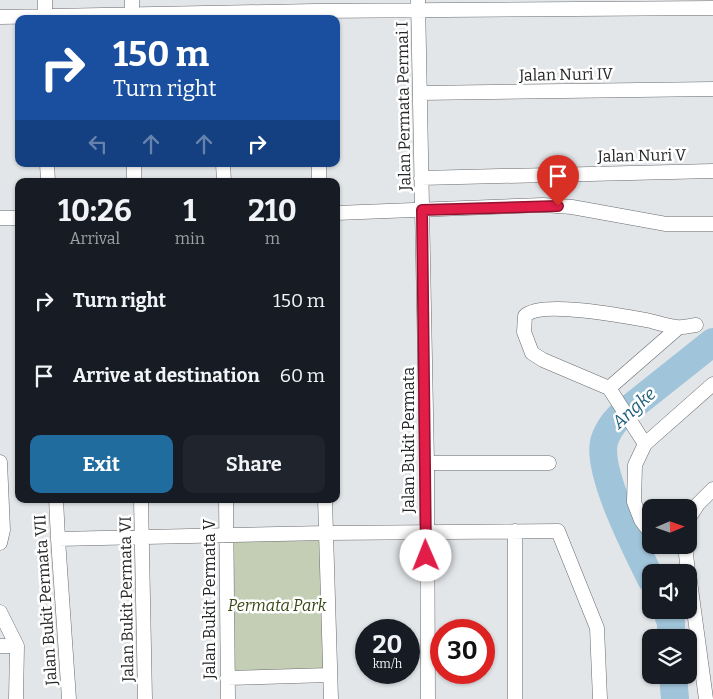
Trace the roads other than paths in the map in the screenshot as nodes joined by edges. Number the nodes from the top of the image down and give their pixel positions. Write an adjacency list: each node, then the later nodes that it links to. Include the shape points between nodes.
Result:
1 (45, 0): 7 (street)
2 (132, 0): 8 (street)
3 (419, 5): 4 (street); 5 (street); 13 (street, Jalan Permata Permai I)
4 (713, 8)
5 (315, 10): 6 (street)
6 (218, 11): 9 (street)
7 (45, 15)
8 (132, 15)
9 (161, 15)
10 (0, 17): 11 (street)
11 (15, 17)
12 (713, 89): 13 (street, Jalan Nuri IV)
13 (420, 93): 15 (street, Jalan Permata Permai I)
14 (713, 171): 15 (street, Jalan Nuri V)
15 (421, 178): 16 (street, Jalan Permata Permai I)
16 (422, 210): 17 (street); 20 (street, via 572,207 666,224); 27 (street, Jalan Bukit Permata)
17 (340, 214)
18 (0, 218): 19 (street)
19 (15, 218)
20 (713, 224)
21 (696, 325): 22 (street)
22 (678, 328): 24 (street); 24 (street, via 562,308 528,312 524,332 532,353)
23 (713, 384): 25 (street)
24 (609, 388): 25 (street)
25 (645, 444): 35 (street, via 635,465 634,502)
26 (0, 462): 42 (street, via 3,530)
27 (426, 463): 28 (street); 37 (street, Jalan Bukit Permata)
28 (549, 463)
29 (713, 489): 34 (street)
30 (56, 503): 41 (street, Jalan Bukit Permata VII)
31 (141, 503): 40 (street, Jalan Bukit Permata VI)
32 (226, 503): 39 (street, Jalan Bukit Permata V)
33 (325, 503): 38 (street)
34 (698, 504)
35 (642, 521)
36 (514, 531): 37 (street); 55 (street); 56 (street, via 554,530 561,536 598,628)
37 (426, 532): 38 (street); 54 (street, Jalan Bukit Permata)
38 (326, 533): 39 (street); 47 (street)
39 (226, 536): 40 (street); 48 (street, Jalan Bukit Permata V)
40 (142, 537): 41 (street); 51 (street, Jalan Bukit Permata VI)
41 (58, 539): 50 (street, Jalan Bukit Permata VII)
42 (0, 544)
43 (0, 612): 46 (street)
44 (695, 619): 57 (street)
45 (0, 646): 46 (street)
46 (17, 646): 49 (street)
47 (330, 675): 48 (street); 53 (street)
48 (227, 678): 52 (street, Jalan Bukit Permata V)
49 (16, 699)
50 (69, 699)
51 (145, 699)
52 (228, 699)
53 (331, 699)
54 (428, 699)
55 (514, 699)
56 (600, 699)
57 (706, 699)

